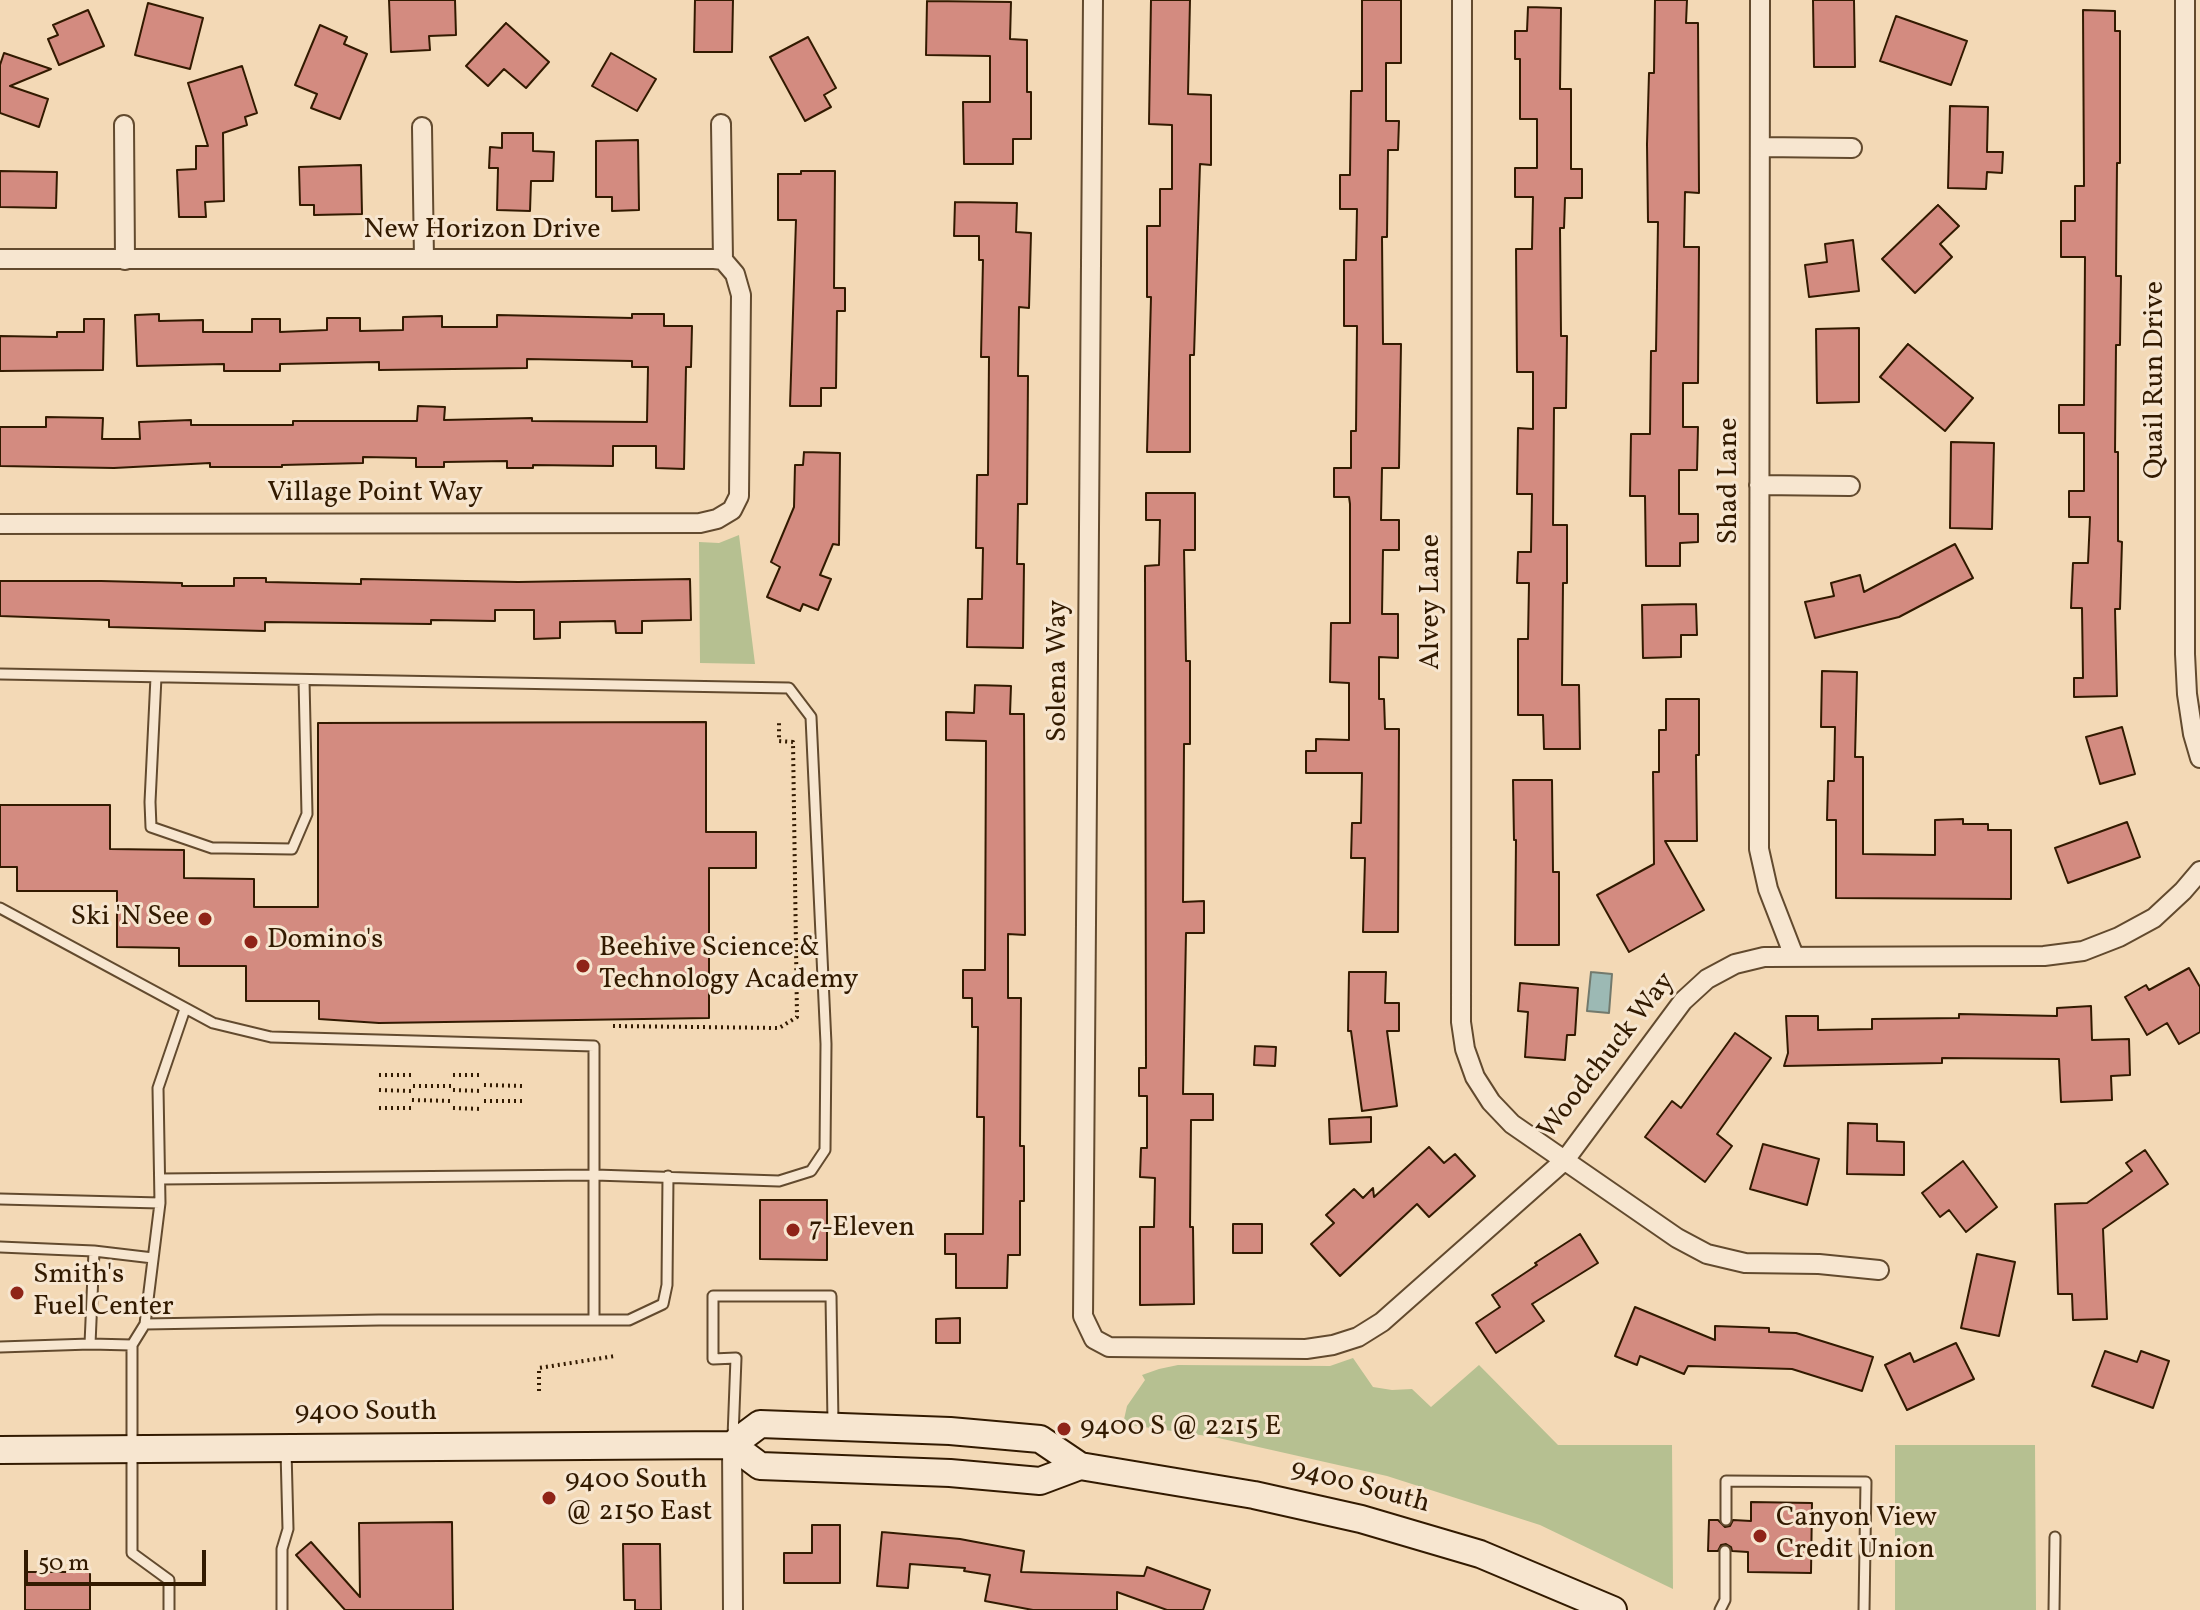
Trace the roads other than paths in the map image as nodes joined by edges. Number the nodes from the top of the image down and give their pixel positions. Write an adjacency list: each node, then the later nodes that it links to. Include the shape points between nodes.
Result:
1 (1093, 0): 39 (street, Solena Way, via 1083,1316)
2 (1462, 0): 27 (street, Alvey Lane, via 1461,1022 1475,1077 1491,1102 1535,1142)
3 (1760, 0): 8 (street, Shad Lane)
4 (2185, 0): 10 (street, Quail Run Drive)
5 (721, 124): 14 (street)
6 (124, 125): 13 (street)
7 (422, 127): 12 (street)
8 (1760, 147): 9 (street); 16 (street, Shad Lane)
9 (1852, 148)
10 (2193, 178): 15 (street, Quail Run Drive)
11 (0, 259): 13 (street, New Horizon Drive)
12 (424, 259): 13 (street, New Horizon Drive); 14 (street, New Horizon Drive)
13 (125, 260)
14 (723, 260): 18 (street, Village Point Way, via 735,274 741,295 739,496 732,510 717,519)
15 (2192, 465): 22 (street, Quail Run Drive, via 2187,694)
16 (1759, 485): 17 (street); 25 (street, Shad Lane, via 1759,849)
17 (1850, 486)
18 (0, 524)
19 (0, 674): 20 (lane)
20 (156, 677): 21 (lane); 21 (lane, via 151,827 212,848 292,849 307,814)
21 (304, 680): 29 (lane, via 789,688 811,717 826,1044 825,1150 811,1171 779,1181)
22 (2200, 758)
23 (2200, 871): 25 (street, Woodchuck Way, via 2154,918 2083,951 2044,956)
24 (0, 908): 26 (lane)
25 (1794, 956): 27 (street, Woodchuck Way, via 1735,964 1707,979 1683,1001)
26 (185, 1009): 28 (lane, via 213,1023 271,1037 594,1046); 30 (lane, via 158,1088)
27 (1565, 1160): 36 (street, Alvey Lane, via 1707,1254 1745,1263); 39 (street, Woodchuck Way, via 1382,1322 1358,1337 1306,1349 1109,1347)
28 (595, 1175): 29 (lane); 30 (lane); 37 (lane)
29 (668, 1176): 37 (lane, via 663,1304 629,1320)
30 (160, 1179): 32 (lane)
31 (0, 1199): 32 (lane)
32 (160, 1203): 35 (lane)
33 (0, 1247): 34 (lane)
34 (94, 1251): 35 (lane); 40 (lane)
35 (153, 1258): 38 (lane)
36 (1879, 1270)
37 (594, 1320): 38 (lane)
38 (145, 1324): 41 (lane)
39 (1094, 1339)
40 (90, 1344): 41 (lane); 42 (lane)
41 (132, 1345): 46 (lane)
42 (0, 1347)
43 (833, 1426): 44 (main road, 9400 South, via 760,1424); 44 (lane, via 831,1296 713,1296 713,1359 736,1358); 48 (main road, 9400 South, via 1040,1439)
44 (732, 1445): 45 (main road, 9400 South); 48 (main road, via 760,1466 1040,1481); 54 (street)
45 (286, 1446): 46 (main road, 9400 South); 53 (lane, via 288,1529 282,1549)
46 (132, 1447): 47 (main road, 9400 South); 52 (lane, via 132,1553 169,1580)
47 (0, 1450)
48 (1080, 1466): 55 (main road, 9400 South, via 1361,1519 1480,1554)
49 (1726, 1520): 57 (lane, via 1726,1481 1866,1482)
50 (2055, 1537): 58 (lane)
51 (1725, 1551): 56 (lane, via 1725,1600)
52 (169, 1610)
53 (282, 1610)
54 (733, 1610)
55 (1613, 1610)
56 (1720, 1610)
57 (1864, 1610)
58 (2054, 1610)

